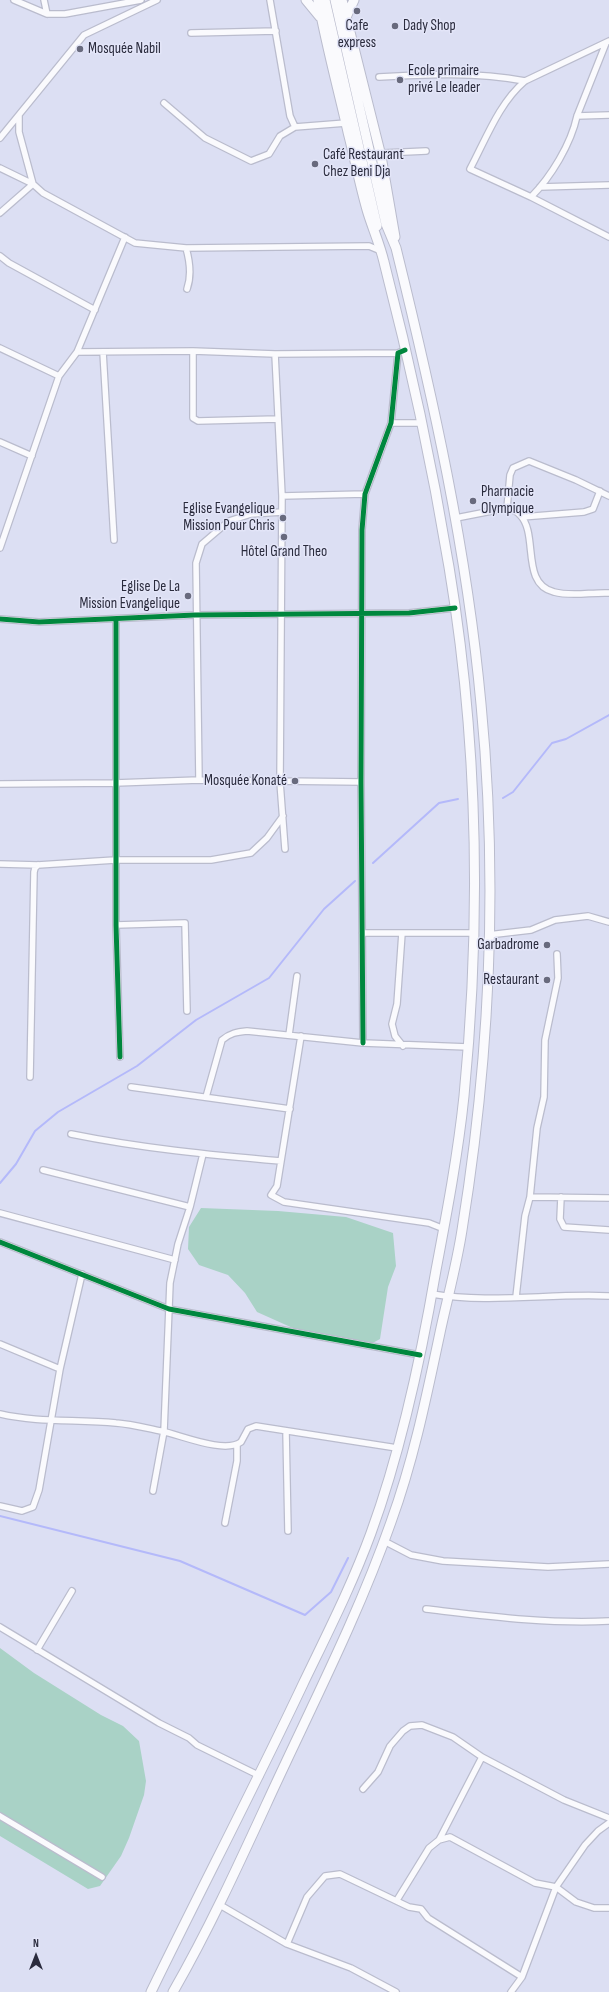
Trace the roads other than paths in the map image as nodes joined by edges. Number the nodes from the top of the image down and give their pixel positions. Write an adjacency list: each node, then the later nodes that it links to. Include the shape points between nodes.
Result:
1 (14, 0): 12 (street)
2 (44, 0): 12 (street)
3 (141, 0): 12 (street, via 64,14)
4 (158, 0): 23 (street, via 84,35)
5 (270, 0): 15 (street)
6 (306, 0): 14 (main road, via 317,12)
7 (318, 0): 14 (main road)
8 (325, 0): 18 (main road)
9 (335, 0): 18 (main road)
10 (342, 0): 13 (main road)
11 (354, 0): 13 (main road)
12 (47, 14)
13 (347, 15): 29 (main road)
14 (322, 23): 25 (main road)
15 (276, 31): 16 (street); 26 (street, via 290,116)
16 (191, 33)
17 (608, 42): 20 (street); 24 (street)
18 (342, 52): 39 (main road, via 386,224); 40 (main road)
19 (379, 77): 20 (street, via 458,74 498,76)
20 (525, 81): 34 (street, via 506,101 470,169)
21 (164, 103): 26 (street, via 205,138 251,161 269,154 280,136)
22 (609, 115): 24 (street)
23 (19, 116): 27 (street); 31 (street, via 19,132)
24 (577, 116): 33 (street, via 575,127 561,155)
25 (346, 124): 26 (street); 40 (main road, via 368,213)
26 (295, 127)
27 (0, 138)
28 (426, 151): 29 (street, via 383,153)
29 (381, 156): 39 (main road)
30 (0, 168): 31 (street)
31 (33, 184): 35 (street); 36 (street)
32 (609, 185): 33 (street)
33 (540, 188): 34 (street)
34 (531, 197): 37 (street)
35 (0, 213)
36 (125, 237): 38 (street, via 135,243); 43 (street)
37 (609, 238)
38 (186, 248): 40 (street, via 368,246); 42 (street, via 190,263)
39 (396, 248): 63 (main road)
40 (381, 251): 48 (main road)
41 (0, 256): 43 (street)
42 (187, 289)
43 (95, 310): 46 (street)
44 (0, 348): 50 (street)
45 (193, 350): 47 (street); 49 (street); 51 (street, via 193,418 198,421)
46 (77, 352): 47 (street); 50 (street)
47 (103, 352): 65 (street)
48 (401, 352): 49 (street); 52 (street); 53 (main road)
49 (275, 354): 51 (street)
50 (59, 376): 55 (street)
51 (278, 419): 58 (street)
52 (391, 423): 53 (street); 57 (street)
53 (421, 423): 68 (main road)
54 (0, 442): 55 (street)
55 (32, 456): 64 (street)
56 (600, 491): 59 (street); 60 (street, via 529,461 513,468); 62 (street, via 593,509 584,512)
57 (365, 494): 58 (street); 69 (street)
58 (282, 496): 61 (street)
59 (609, 496)
60 (507, 508): 62 (street); 63 (street)
61 (282, 512): 70 (street); 71 (street, via 251,514 229,521 202,544 196,563)
62 (522, 517): 67 (street, via 528,530 535,576 543,587 552,592 568,594)
63 (456, 518): 89 (main road, via 470,607 481,705 490,859)
64 (1, 540): 66 (street)
65 (114, 540)
66 (0, 548)
67 (609, 593)
68 (455, 608): 69 (street, via 409,613); 88 (main road, via 472,791)
69 (361, 613): 70 (street); 76 (street)
70 (282, 614): 71 (street); 75 (street)
71 (196, 615): 73 (street); 74 (street)
72 (0, 619): 73 (street, via 39,622)
73 (116, 620): 77 (street)
74 (199, 780): 75 (street); 77 (street)
75 (280, 782): 76 (street); 79 (street)
76 (361, 782): 86 (street)
77 (114, 783): 78 (street); 81 (street)
78 (0, 784)
79 (283, 816): 80 (street); 81 (street, via 267,838 251,853 211,860)
80 (285, 849)
81 (115, 860): 83 (street); 85 (street)
82 (0, 864): 83 (street)
83 (38, 865): 99 (street, via 34,868)
84 (609, 922): 89 (street, via 588,916 555,920 531,930)
85 (116, 925): 92 (street, via 185,923); 98 (street)
86 (362, 933): 87 (street); 95 (street)
87 (402, 933): 88 (street); 96 (street, via 397,1004 392,1024 395,1036)
88 (473, 933): 97 (main road)
89 (488, 935): 119 (main road, via 485,1036 476,1130 461,1236)
90 (557, 954): 107 (street, via 558,978 545,1040 544,1097 536,1128)
91 (297, 976): 93 (street)
92 (186, 1011)
93 (288, 1034): 94 (street); 101 (street, via 247,1031 228,1034 219,1048)
94 (301, 1036): 95 (street); 102 (street)
95 (364, 1043): 96 (street)
96 (403, 1046): 97 (street)
97 (468, 1047): 112 (main road, via 464,1098)
98 (120, 1057)
99 (30, 1077)
100 (131, 1087): 101 (street)
101 (206, 1097): 102 (street)
102 (290, 1109): 105 (street)
103 (71, 1134): 104 (street)
104 (203, 1154): 105 (street); 110 (street)
105 (281, 1161): 112 (street, via 277,1186 271,1195 284,1202 429,1223)
106 (43, 1170): 110 (street)
107 (530, 1197): 108 (street); 120 (street, via 525,1216)
108 (561, 1197): 109 (street); 113 (street, via 560,1219 564,1227)
109 (609, 1198)
110 (190, 1207): 115 (street)
111 (0, 1213): 115 (street)
112 (444, 1229): 117 (main road)
113 (609, 1230)
114 (0, 1242): 116 (street)
115 (175, 1260): 121 (street, via 170,1283)
116 (82, 1274): 121 (street); 124 (street)
117 (432, 1294): 119 (street); 123 (main road)
118 (609, 1296): 120 (street, via 580,1294)
119 (448, 1297): 120 (street); 135 (main road, via 419,1432)
120 (516, 1297)
121 (169, 1309): 123 (street); 128 (street)
122 (0, 1344): 124 (street)
123 (420, 1355): 130 (main road)
124 (60, 1369): 126 (street)
125 (0, 1414): 126 (street)
126 (52, 1420): 128 (street, via 116,1423); 132 (street, via 39,1490 33,1507 22,1511)
127 (286, 1430): 129 (street, via 252,1427); 130 (street); 134 (street)
128 (164, 1431): 129 (street, via 228,1447); 131 (street)
129 (237, 1445): 133 (street, via 237,1461)
130 (397, 1448): 143 (main road, via 371,1534 339,1609)
131 (153, 1491)
132 (0, 1506)
133 (224, 1523)
134 (288, 1531)
135 (384, 1541): 136 (street, via 411,1555 444,1561 548,1567); 152 (main road, via 301,1733)
136 (609, 1564)
137 (72, 1591): 141 (street)
138 (426, 1609): 139 (street, via 529,1621)
139 (609, 1621)
140 (0, 1627): 141 (street)
141 (37, 1650): 143 (street, via 197,1745)
142 (482, 1757): 144 (street, via 453,1737 422,1725 410,1726 390,1746 378,1772); 146 (street, via 564,1800); 148 (street)
143 (260, 1776): 156 (main road, via 192,1906)
144 (363, 1789)
145 (0, 1816): 149 (street)
146 (609, 1818)
147 (609, 1823): 150 (street, via 585,1846)
148 (439, 1840): 150 (street, via 450,1837 535,1883); 151 (street, via 429,1848)
149 (102, 1877)
150 (556, 1887): 153 (street, via 585,1906); 155 (street)
151 (396, 1900): 154 (street, via 340,1874 325,1876 307,1897); 155 (street, via 409,1907 421,1909 428,1918)
152 (220, 1905): 154 (street); 157 (main road)
153 (609, 1908)
154 (287, 1944): 158 (street, via 351,1968)
155 (522, 1977): 159 (street)
156 (151, 1992)
157 (173, 1992)
158 (396, 1992)
159 (511, 1992)

